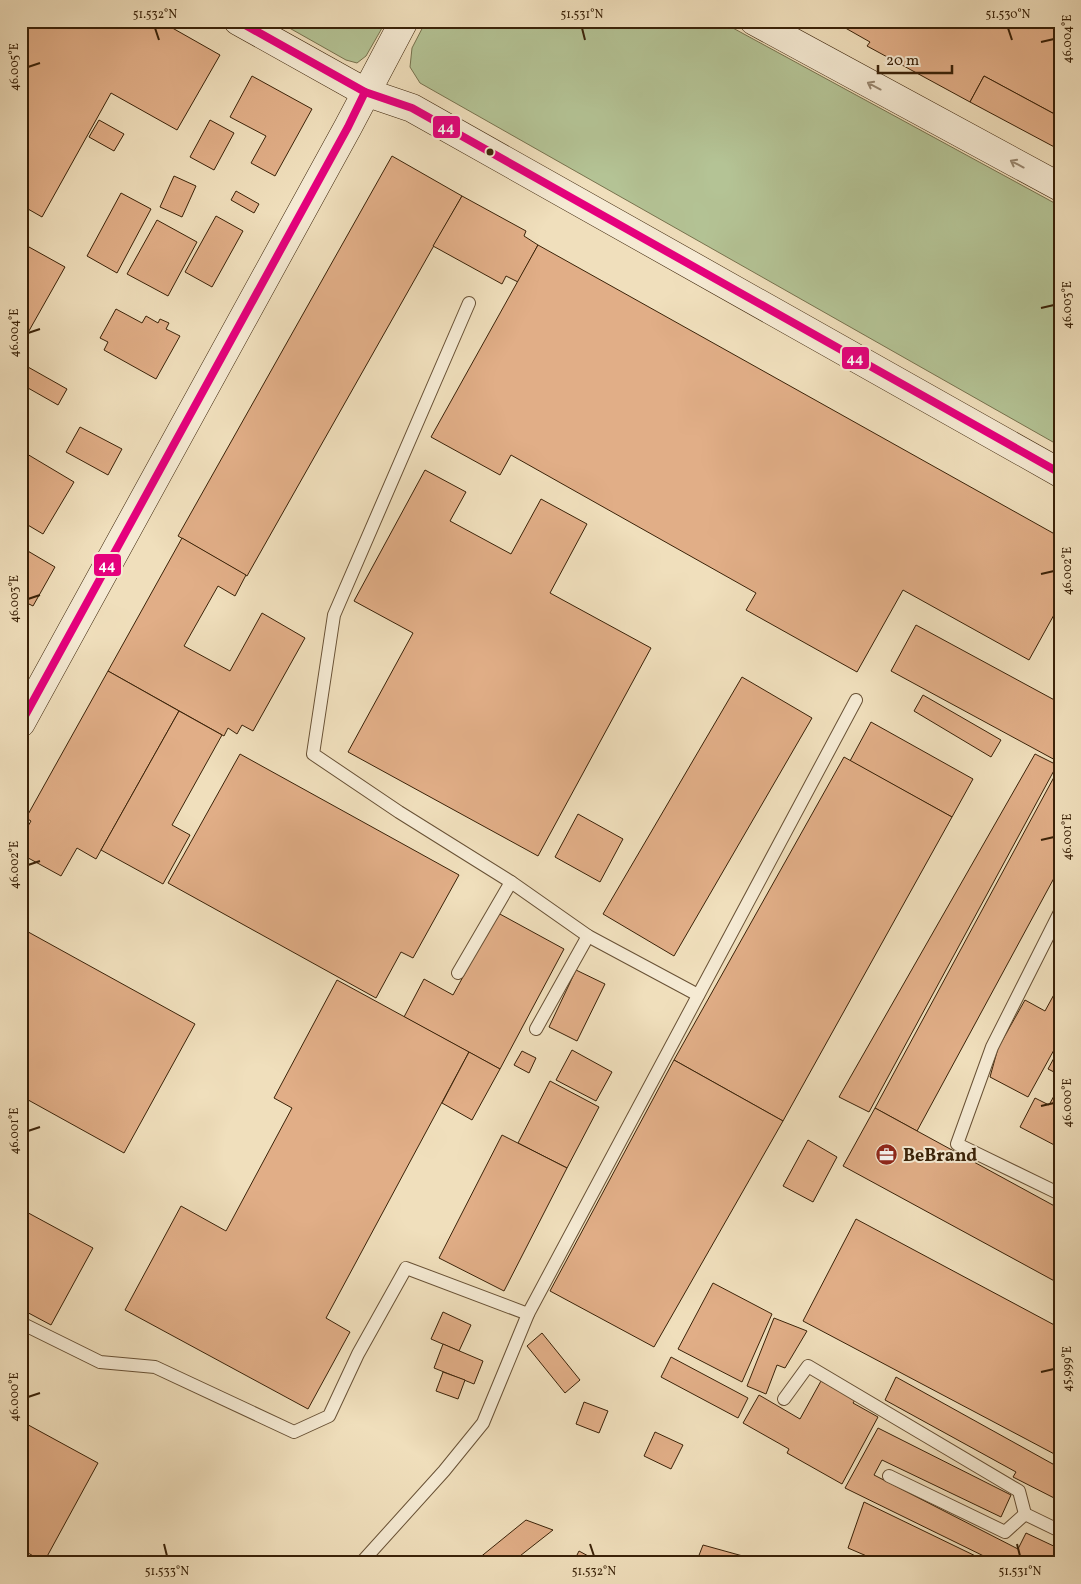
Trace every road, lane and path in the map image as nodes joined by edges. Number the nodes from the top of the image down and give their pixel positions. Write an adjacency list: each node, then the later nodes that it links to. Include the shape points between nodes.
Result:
1 (238, 21): 4 (main road)
2 (404, 21): 4 (main road)
3 (754, 21): 5 (main road, one-way to 3)
4 (366, 92): 7 (main road, via 412,108); 9 (main road)
5 (1060, 187)
6 (469, 303): 10 (lane, via 334,614 313,754)
7 (1060, 473)
8 (856, 700): 14 (lane)
9 (21, 723)
10 (511, 882): 12 (lane); 13 (lane)
11 (1060, 912): 16 (lane, via 992,1047 958,1144)
12 (588, 936): 14 (lane); 15 (lane)
13 (458, 973)
14 (698, 995): 17 (lane)
15 (536, 1029)
16 (1060, 1194)
17 (528, 1314): 18 (lane, via 406,1268 358,1354 329,1416 294,1432 155,1367 100,1362); 23 (lane, via 483,1423)
18 (21, 1323)
19 (784, 1399): 21 (lane, via 808,1366 1019,1491)
20 (889, 1476): 21 (lane, via 1005,1532)
21 (1025, 1514): 22 (lane)
22 (1060, 1531)
23 (361, 1563)

